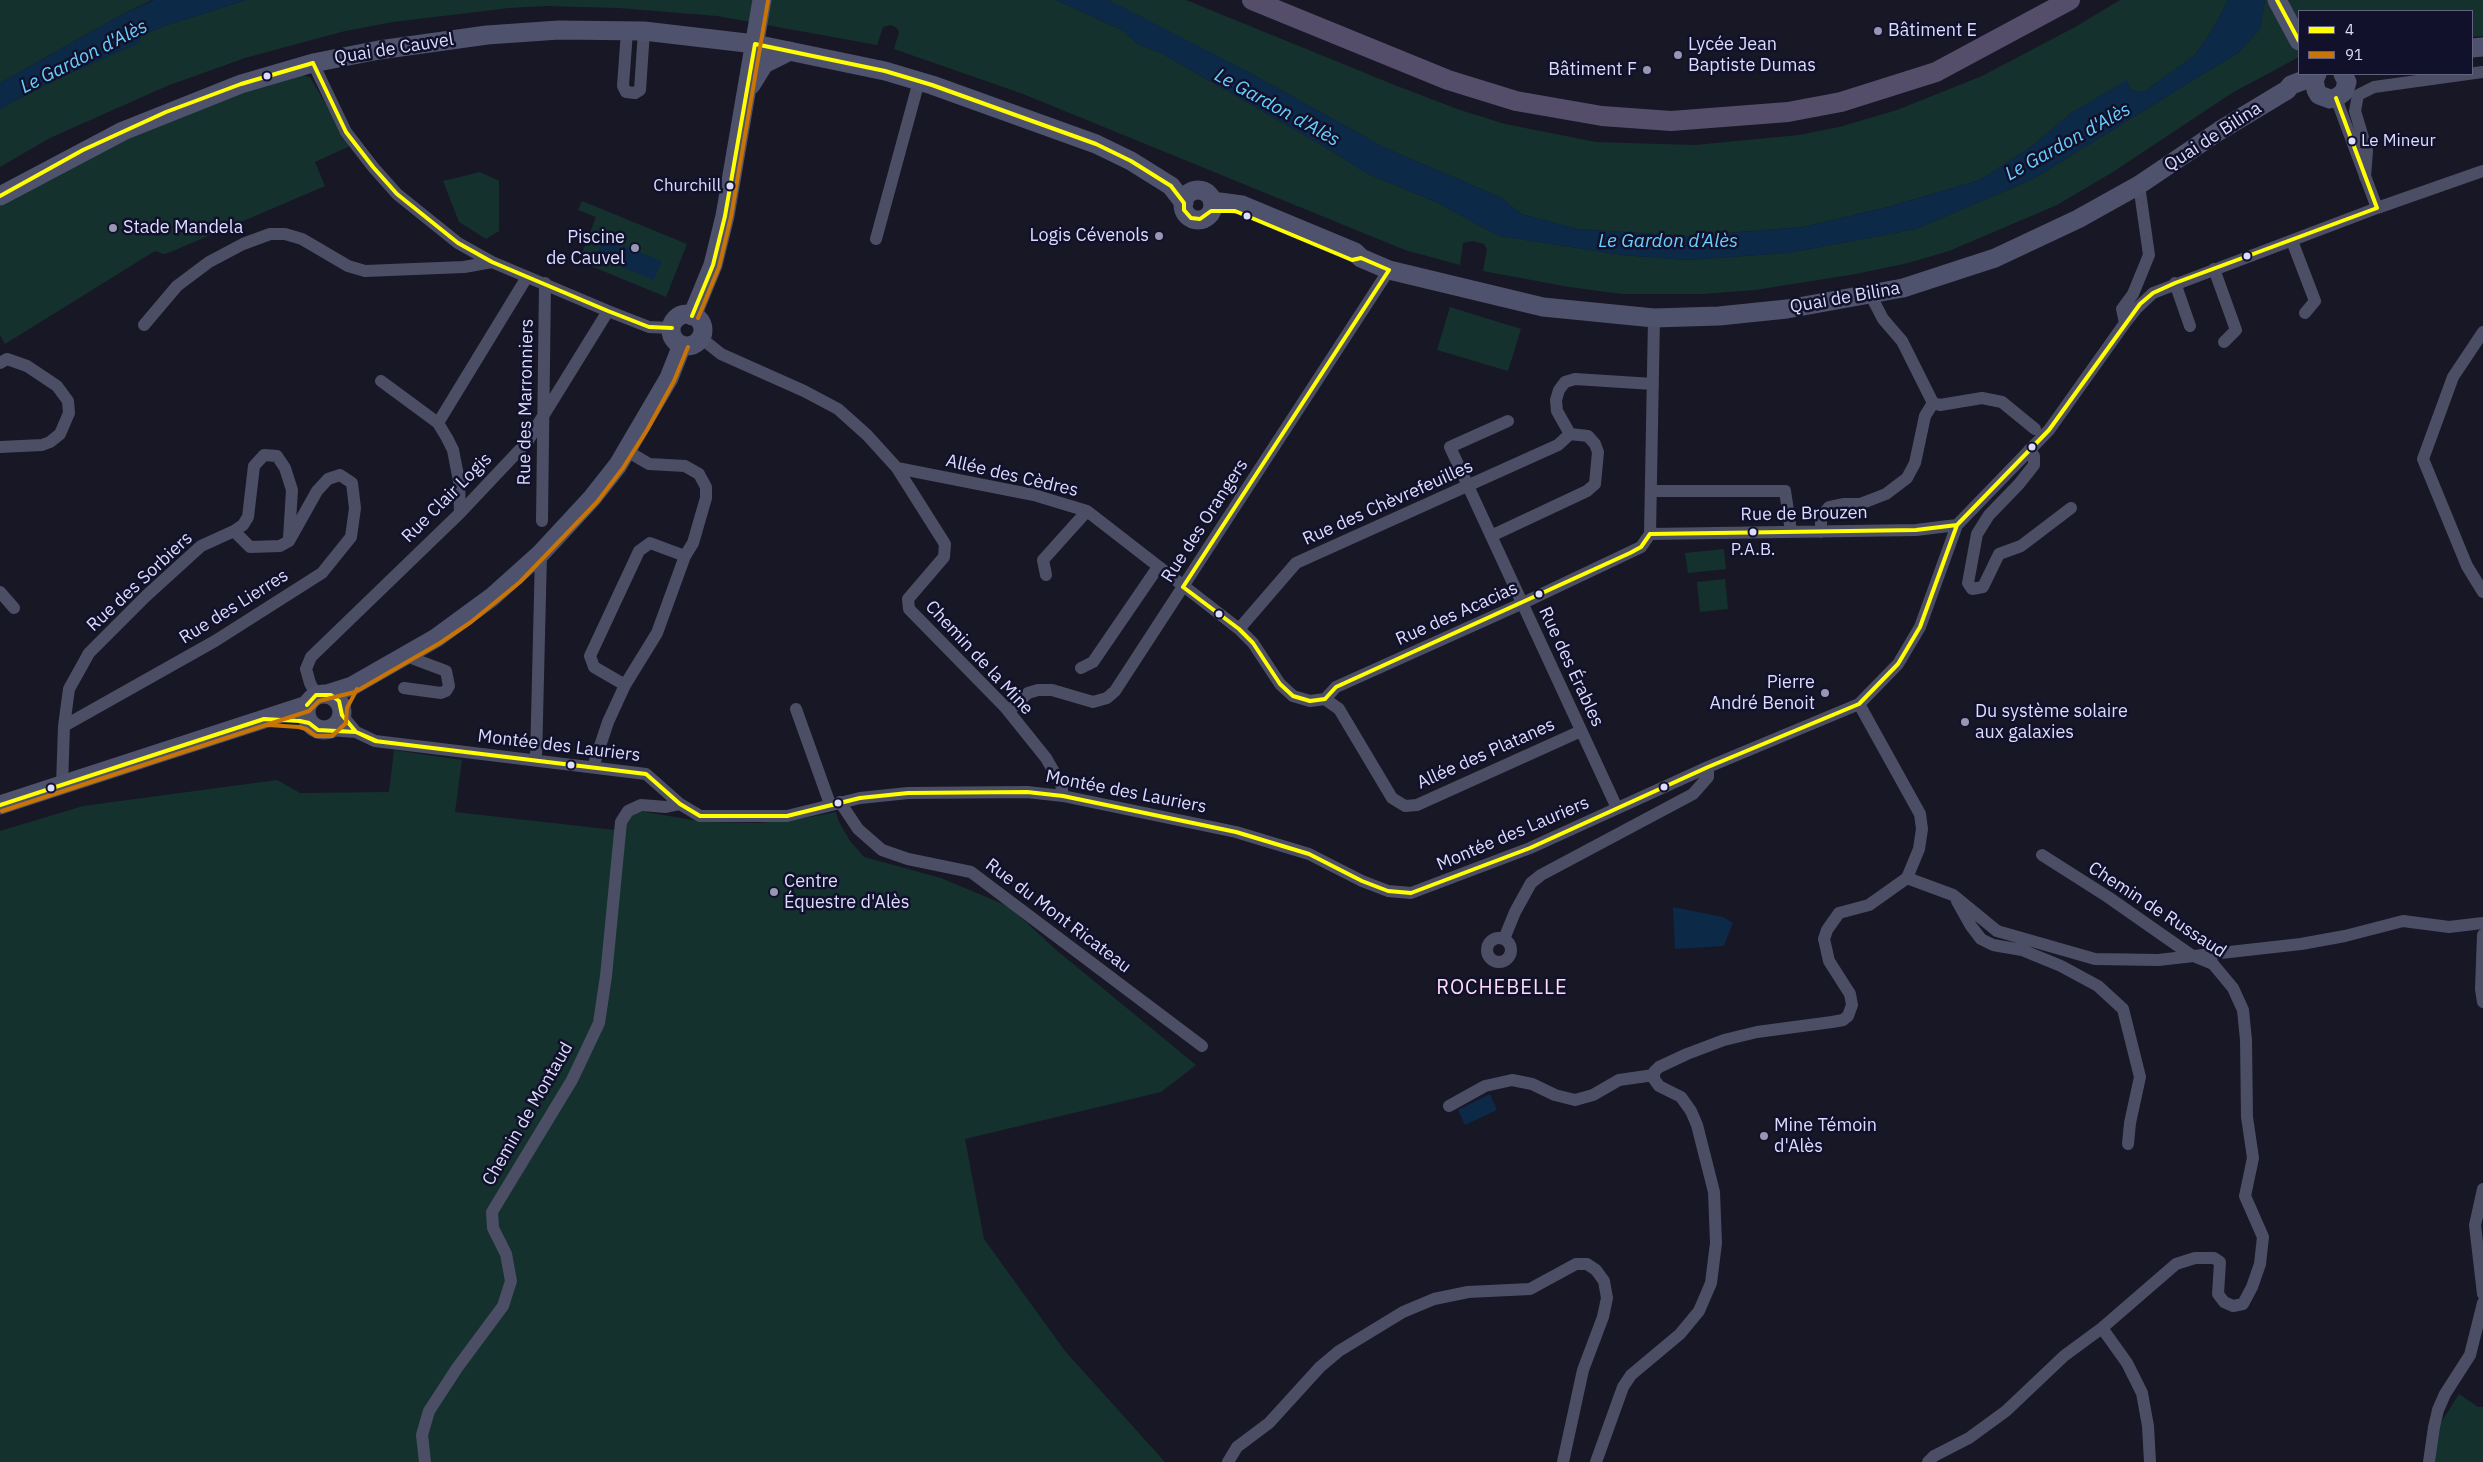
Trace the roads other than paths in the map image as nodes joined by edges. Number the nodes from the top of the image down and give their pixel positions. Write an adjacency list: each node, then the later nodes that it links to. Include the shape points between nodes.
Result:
1 (762, 0): 5 (main road)
2 (1252, 0): 3 (main road, via 1448,80 1516,101 1602,116 1671,121 1788,112 1841,102 1936,72)
3 (2070, 0)
4 (2278, 0): 6 (main road)
5 (756, 38): 7 (main road); 8 (main road, Quai de Cauvel, via 559,30 487,35); 13 (main road)
6 (2298, 39)
7 (790, 51): 12 (main road); 13 (main road, via 764,64)
8 (313, 63): 18 (main road, Quai de Cauvel, via 241,84 166,112 82,150); 24 (street, via 346,132 397,194 458,243)
9 (2348, 75): 14 (main road, via 2344,92)
10 (2463, 75): 16 (street, via 2374,88 2358,96 2355,112 2368,151)
11 (2316, 80): 14 (main road, via 2324,98); 17 (main road, Quai de Bilina, via 2291,85)
12 (919, 81): 19 (main road, via 1096,144); 22 (street)
13 (746, 96): 33 (main road, via 713,265)
14 (2336, 98): 16 (street)
15 (2483, 171): 21 (street)
16 (2365, 176): 21 (street)
17 (2139, 185): 30 (main road, Quai de Bilina, via 2078,219 1995,258 1903,288); 35 (street, via 2149,255 2133,294 2122,308)
18 (0, 196)
19 (1189, 196): 20 (main road, via 1204,191); 20 (main road, via 1187,214 1196,219 1205,218)
20 (1212, 206): 26 (main road, Quai de Bilina, via 1249,215 1352,260 1361,258)
21 (2377, 208): 23 (street)
22 (876, 239)
23 (2292, 241): 25 (street); 32 (street, via 2315,301)
24 (492, 262): 27 (street); 36 (street, via 464,267 365,272 348,266 302,239 270,234 209,262 177,286)
25 (2214, 269): 28 (street); 41 (street, via 2236,330)
26 (1389, 270): 34 (main road, Quai de Bilina, via 1543,307); 73 (street, Rue des Orangers)
27 (527, 277): 29 (street); 49 (street)
28 (2175, 283): 35 (street, via 2153,293); 37 (street)
29 (545, 284): 31 (street); 47 (street, Rue des Marronniers)
30 (1870, 294): 34 (main road, Quai de Bilina, via 1787,309); 46 (street, via 1883,319 1902,341)
31 (608, 311): 38 (street, via 649,327); 47 (street, Rue Clair Logis)
32 (2305, 313)
33 (692, 316): 38 (main road, via 680,317); 40 (main road, via 702,325)
34 (1654, 318): 45 (street)
35 (2125, 322): 53 (street, via 2049,430)
36 (144, 325)
37 (2190, 326)
38 (672, 328): 42 (main road, via 675,340)
39 (2483, 332): 75 (street, via 2453,377 2424,458 2467,566)
40 (701, 338): 42 (main road, via 695,344); 55 (street, Chemin de la Mine, via 722,354 838,409)
41 (2224, 342)
42 (682, 345): 54 (main road, via 669,378)
43 (0, 363): 52 (street, via 7,359 28,366 57,386 68,401 69,413 60,434 50,442)
44 (380, 381): 49 (street)
45 (1653, 384): 51 (street, via 1575,379 1565,382 1556,400); 57 (street)
46 (1933, 403): 50 (street, via 1940,405 1982,398 2002,402); 65 (street, via 1925,416 1915,463 1907,478 1886,494 1860,504 1829,507 1821,517)
47 (543, 419): 60 (street, Rue Clair Logis, via 527,442); 61 (street, Rue des Marronniers)
48 (1508, 421): 56 (street, Rue des Érables, via 1450,446)
49 (438, 423): 60 (street, via 453,450 459,481)
50 (2035, 429)
51 (1570, 434): 56 (street, Rue des Chèvrefeuilles, via 1558,445); 67 (street, via 1588,436 1595,444 1598,452 1595,484 1587,491)
52 (0, 447)
53 (2029, 450): 58 (street, via 2034,456 2034,465 1988,515 1977,534 1968,583 1972,589 1983,587 2000,554 2021,546); 62 (street)
54 (627, 451): 69 (main road, via 592,498); 70 (street, via 649,464 685,466 704,480 706,498 693,543)
55 (897, 468): 59 (street, Allée des Cèdres, via 1034,495); 89 (street, Chemin de la Mine, via 945,544 944,557 908,599 909,609)
56 (1468, 486): 67 (street, Rue des Érables); 78 (street, Rue des Chèvrefeuilles, via 1296,563)
57 (1651, 491): 64 (street, via 1784,491); 66 (street)
58 (2071, 508)
59 (1087, 511): 71 (street, Allée des Cèdres); 72 (street, via 1043,560)
60 (460, 513): 85 (street, Rue Clair Logis, via 311,657 306,668)
61 (542, 521)
62 (1957, 525): 65 (street, Rue de Brouzen, via 1916,530); 86 (street, via 1920,627 1898,664)
63 (234, 531): 68 (street, via 250,547 269,548); 68 (street, via 248,517 254,466 264,455 277,456 292,490); 90 (street, Rue des Sorbiers, via 201,546 89,653 69,689)
64 (1791, 531): 65 (street, Rue de Brouzen); 66 (street, Rue de Brouzen)
65 (1822, 532)
66 (1650, 534): 76 (street, Rue des Acacias, via 1641,547)
67 (1491, 536): 76 (street, Rue des Érables)
68 (289, 541): 90 (street, Rue des Lierres, via 317,491 328,479 340,475 352,483 355,508 351,537 322,573 215,641)
69 (541, 553): 79 (main road, via 467,617); 94 (street)
70 (685, 556): 81 (street, via 657,632); 81 (street, via 650,543 639,551 594,647 590,656 594,668)
71 (1158, 567): 73 (street, Allée des Cèdres); 80 (street, via 1092,662)
72 (1046, 575)
73 (1183, 587): 78 (street, Allée des Cèdres); 89 (street, Rue des Orangers, via 1115,691 1107,698 1093,702 1052,690 1038,690 1028,694)
74 (0, 592): 77 (street)
75 (2483, 592)
76 (1522, 604): 84 (street, Rue des Acacias, via 1336,687); 92 (street, Rue des Érables)
77 (14, 608)
78 (1239, 629): 84 (street, Allée des Cèdres, via 1253,642 1280,684 1293,696 1310,701)
79 (406, 656): 82 (main road); 83 (street, via 446,671 449,686 441,693)
80 (1081, 668)
81 (625, 685): 95 (street)
82 (352, 686): 85 (main road); 88 (main road)
83 (404, 688)
84 (1325, 700): 92 (street, Allée des Platanes, via 1339,709 1392,798 1405,806 1417,805)
85 (315, 704): 88 (main road, via 336,698); 91 (main road, via 318,730); 97 (main road)
86 (1859, 704): 96 (street, Montée des Lauriers); 104 (street, via 1920,814 1919,849)
87 (796, 709): 99 (street, Rue du Mont Ricateau)
88 (342, 710): 91 (main road, via 338,724); 93 (street)
89 (1009, 712): 98 (street, Chemin de la Mine, via 1046,758 1061,784)
90 (64, 726): 97 (street, Rue des Sorbiers)
91 (330, 730): 93 (street, Montée des Lauriers)
92 (1581, 731): 102 (street, Rue des Érables)
93 (356, 732): 94 (street, Montée des Lauriers, via 375,740)
94 (536, 760): 95 (street, Montée des Lauriers)
95 (593, 766): 100 (street, Montée des Lauriers, via 646,774)
96 (1708, 766): 102 (street, Montée des Lauriers); 108 (street, via 1708,777 1694,794 1541,875 1531,884)
97 (62, 786): 101 (main road)
98 (1063, 796): 99 (street, Montée des Lauriers, via 1027,792 917,792); 102 (street, Montée des Lauriers, via 1236,832 1309,854 1388,891 1411,893 1530,848)
99 (835, 803): 100 (street, Montée des Lauriers, via 787,816 700,816); 111 (street, Rue du Mont Ricateau, via 882,850 970,872)
100 (680, 804): 119 (street, Chemin de Montaud, via 666,808 641,805 628,811 621,822 606,976 598,1023 572,1080 492,1212 493,1228 506,1254 511,1280 503,1306 429,1411 422,1435)
101 (0, 805)
102 (1617, 808)
103 (2042, 854): 109 (street, Chemin de Russaud)
104 (1906, 878): 105 (street); 112 (street, via 1870,905 1839,914 1827,930 1824,939 1828,960 1850,994 1852,1005 1843,1020 1724,1040 1659,1067)
105 (1953, 895): 109 (street, via 1997,931 2095,959 2158,960); 114 (street, via 1981,938 1993,945 2022,950 2061,966 2098,986 2123,1009 2140,1077)
106 (2483, 923): 109 (street, via 2449,926 2403,921 2301,944)
107 (2483, 935): 110 (street)
108 (1504, 938)
109 (2191, 955): 118 (street, Chemin de Russaud, via 2213,964 2233,988 2243,1010 2247,1117 2253,1158 2245,1196 2263,1237 2260,1264 2243,1304 2233,1306 2218,1294 2220,1262 2214,1258 2195,1258 2176,1264)
110 (2483, 1002)
111 (1202, 1046)
112 (1654, 1075): 113 (street, via 1619,1080 1593,1095 1575,1100 1512,1080 1484,1086); 122 (street, via 1659,1086 1681,1097 1697,1125 1714,1192 1716,1243 1711,1282 1699,1311 1680,1334 1622,1387)
113 (1449, 1106)
114 (2128, 1144)
115 (2483, 1189): 116 (street, via 2475,1225)
116 (2483, 1294)
117 (2483, 1303): 125 (street, via 2470,1355 2438,1410)
118 (2102, 1328): 123 (street, via 2064,1356 2006,1412); 124 (street, via 2127,1363 2142,1393)
119 (425, 1462)
120 (1228, 1462): 121 (street, via 1237,1447 1269,1424 1320,1367 1339,1351 1403,1312 1434,1299 1468,1292 1530,1289 1576,1264 1587,1264 1604,1281 1607,1298 1583,1370)
121 (1562, 1462)
122 (1596, 1462)
123 (1928, 1462)
124 (2150, 1462)
125 (2429, 1462)

